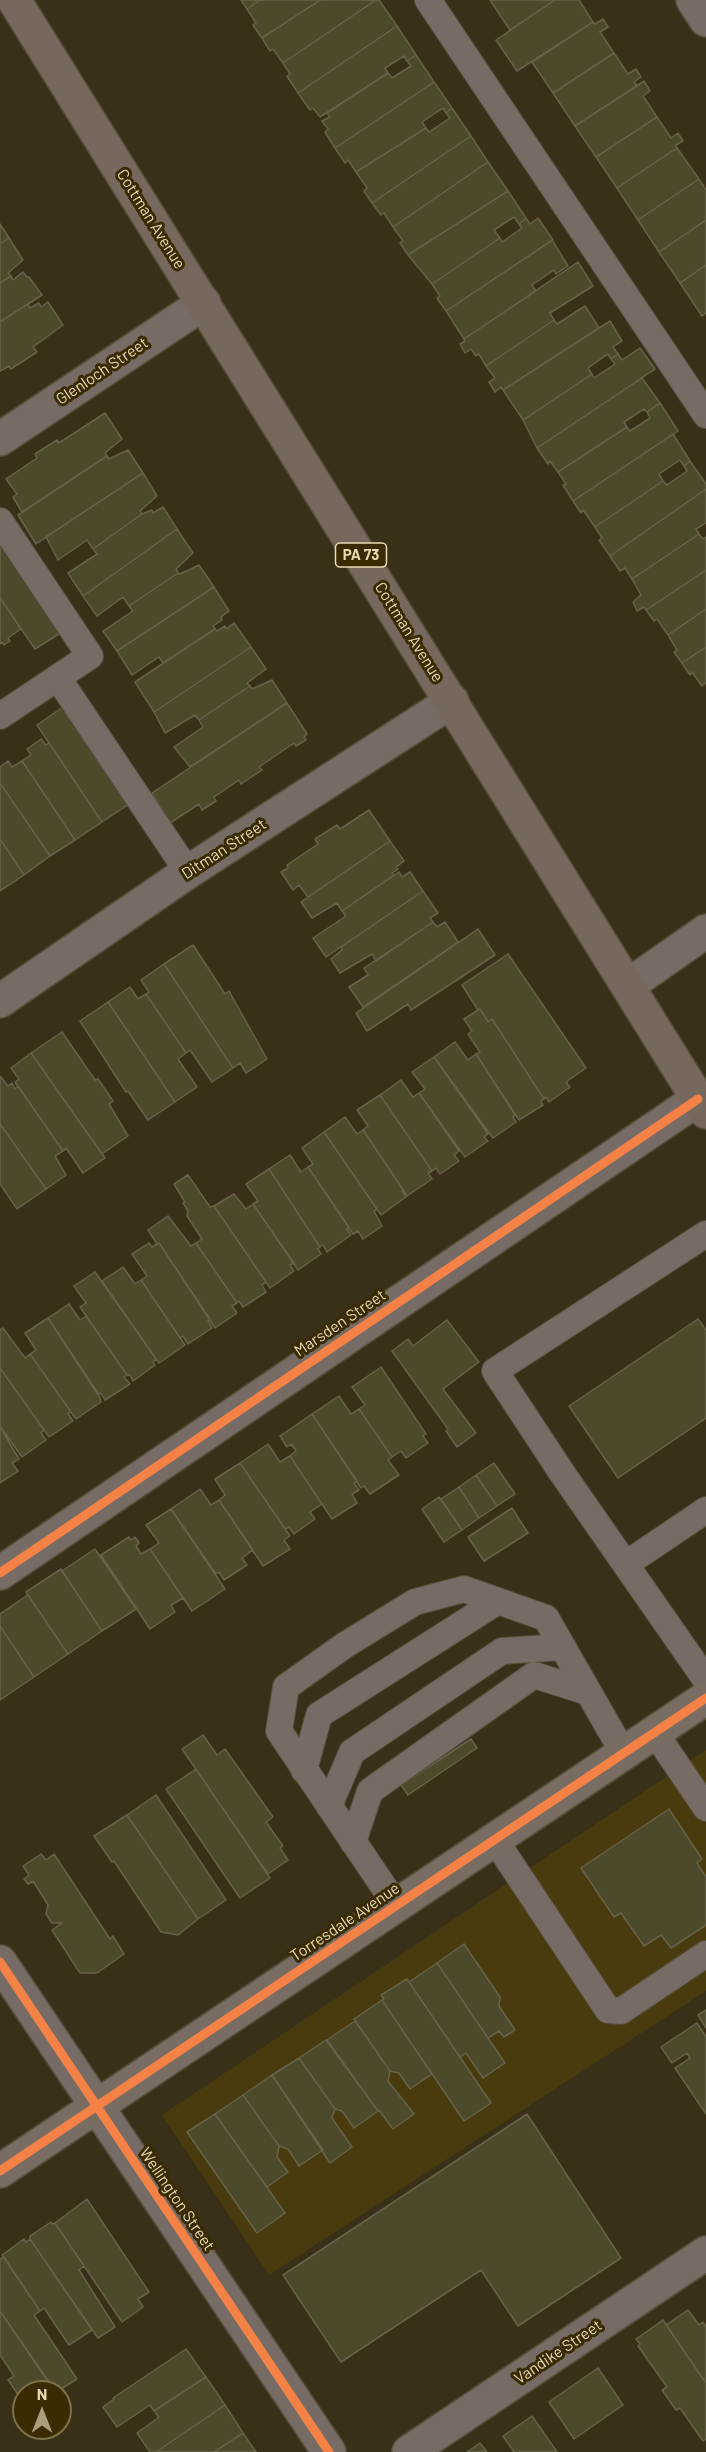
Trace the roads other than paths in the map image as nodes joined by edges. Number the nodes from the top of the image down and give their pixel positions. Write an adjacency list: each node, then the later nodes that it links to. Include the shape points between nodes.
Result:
1 (14, 0): 5 (main road, Cottman Avenue / PA 73)
2 (428, 0): 6 (lane)
3 (693, 0): 4 (street)
4 (706, 20)
5 (204, 303): 7 (street, Glenloch Street); 10 (main road, Cottman Avenue / PA 73)
6 (706, 415)
7 (0, 439)
8 (0, 521): 9 (lane, via 90,656)
9 (58, 678): 11 (lane); 12 (lane)
10 (452, 701): 12 (street, Ditman Street); 14 (main road, Cottman Avenue / PA 73)
11 (0, 716)
12 (188, 872): 15 (street, Ditman Street)
13 (706, 931): 14 (street)
14 (629, 985): 16 (main road, Cottman Avenue / PA 73)
15 (0, 1001)
16 (702, 1105): 20 (street, Marsden Street)
17 (706, 1234): 19 (lane, via 495,1371)
18 (706, 1510): 19 (lane)
19 (626, 1564): 23 (lane)
20 (0, 1573)
21 (498, 1601): 22 (lane, via 546,1618); 28 (lane, via 319,1715); 28 (lane, via 464,1589 415,1602 286,1687 279,1731)
22 (563, 1647): 24 (lane); 29 (lane, via 502,1650 352,1752)
23 (706, 1680)
24 (588, 1692): 27 (lane); 32 (lane, via 534,1675 370,1791)
25 (706, 1698): 26 (main road, Torresdale Avenue)
26 (655, 1733): 27 (main road, Torresdale Avenue); 30 (lane)
27 (624, 1754): 31 (main road, Torresdale Avenue)
28 (304, 1770): 29 (lane)
29 (329, 1806): 32 (lane)
30 (706, 1808)
31 (495, 1840): 33 (main road, Torresdale Avenue); 34 (lane, via 608,2010 621,2011)
32 (353, 1842): 33 (lane)
33 (396, 1905): 36 (main road, Torresdale Avenue)
34 (706, 1954)
35 (0, 1962): 36 (street, Wellington Street)
36 (97, 2106): 37 (main road, Torresdale Avenue); 39 (street, Wellington Street)
37 (0, 2171)
38 (706, 2253): 40 (street, Vandike Street)
39 (329, 2452)
40 (409, 2452)

